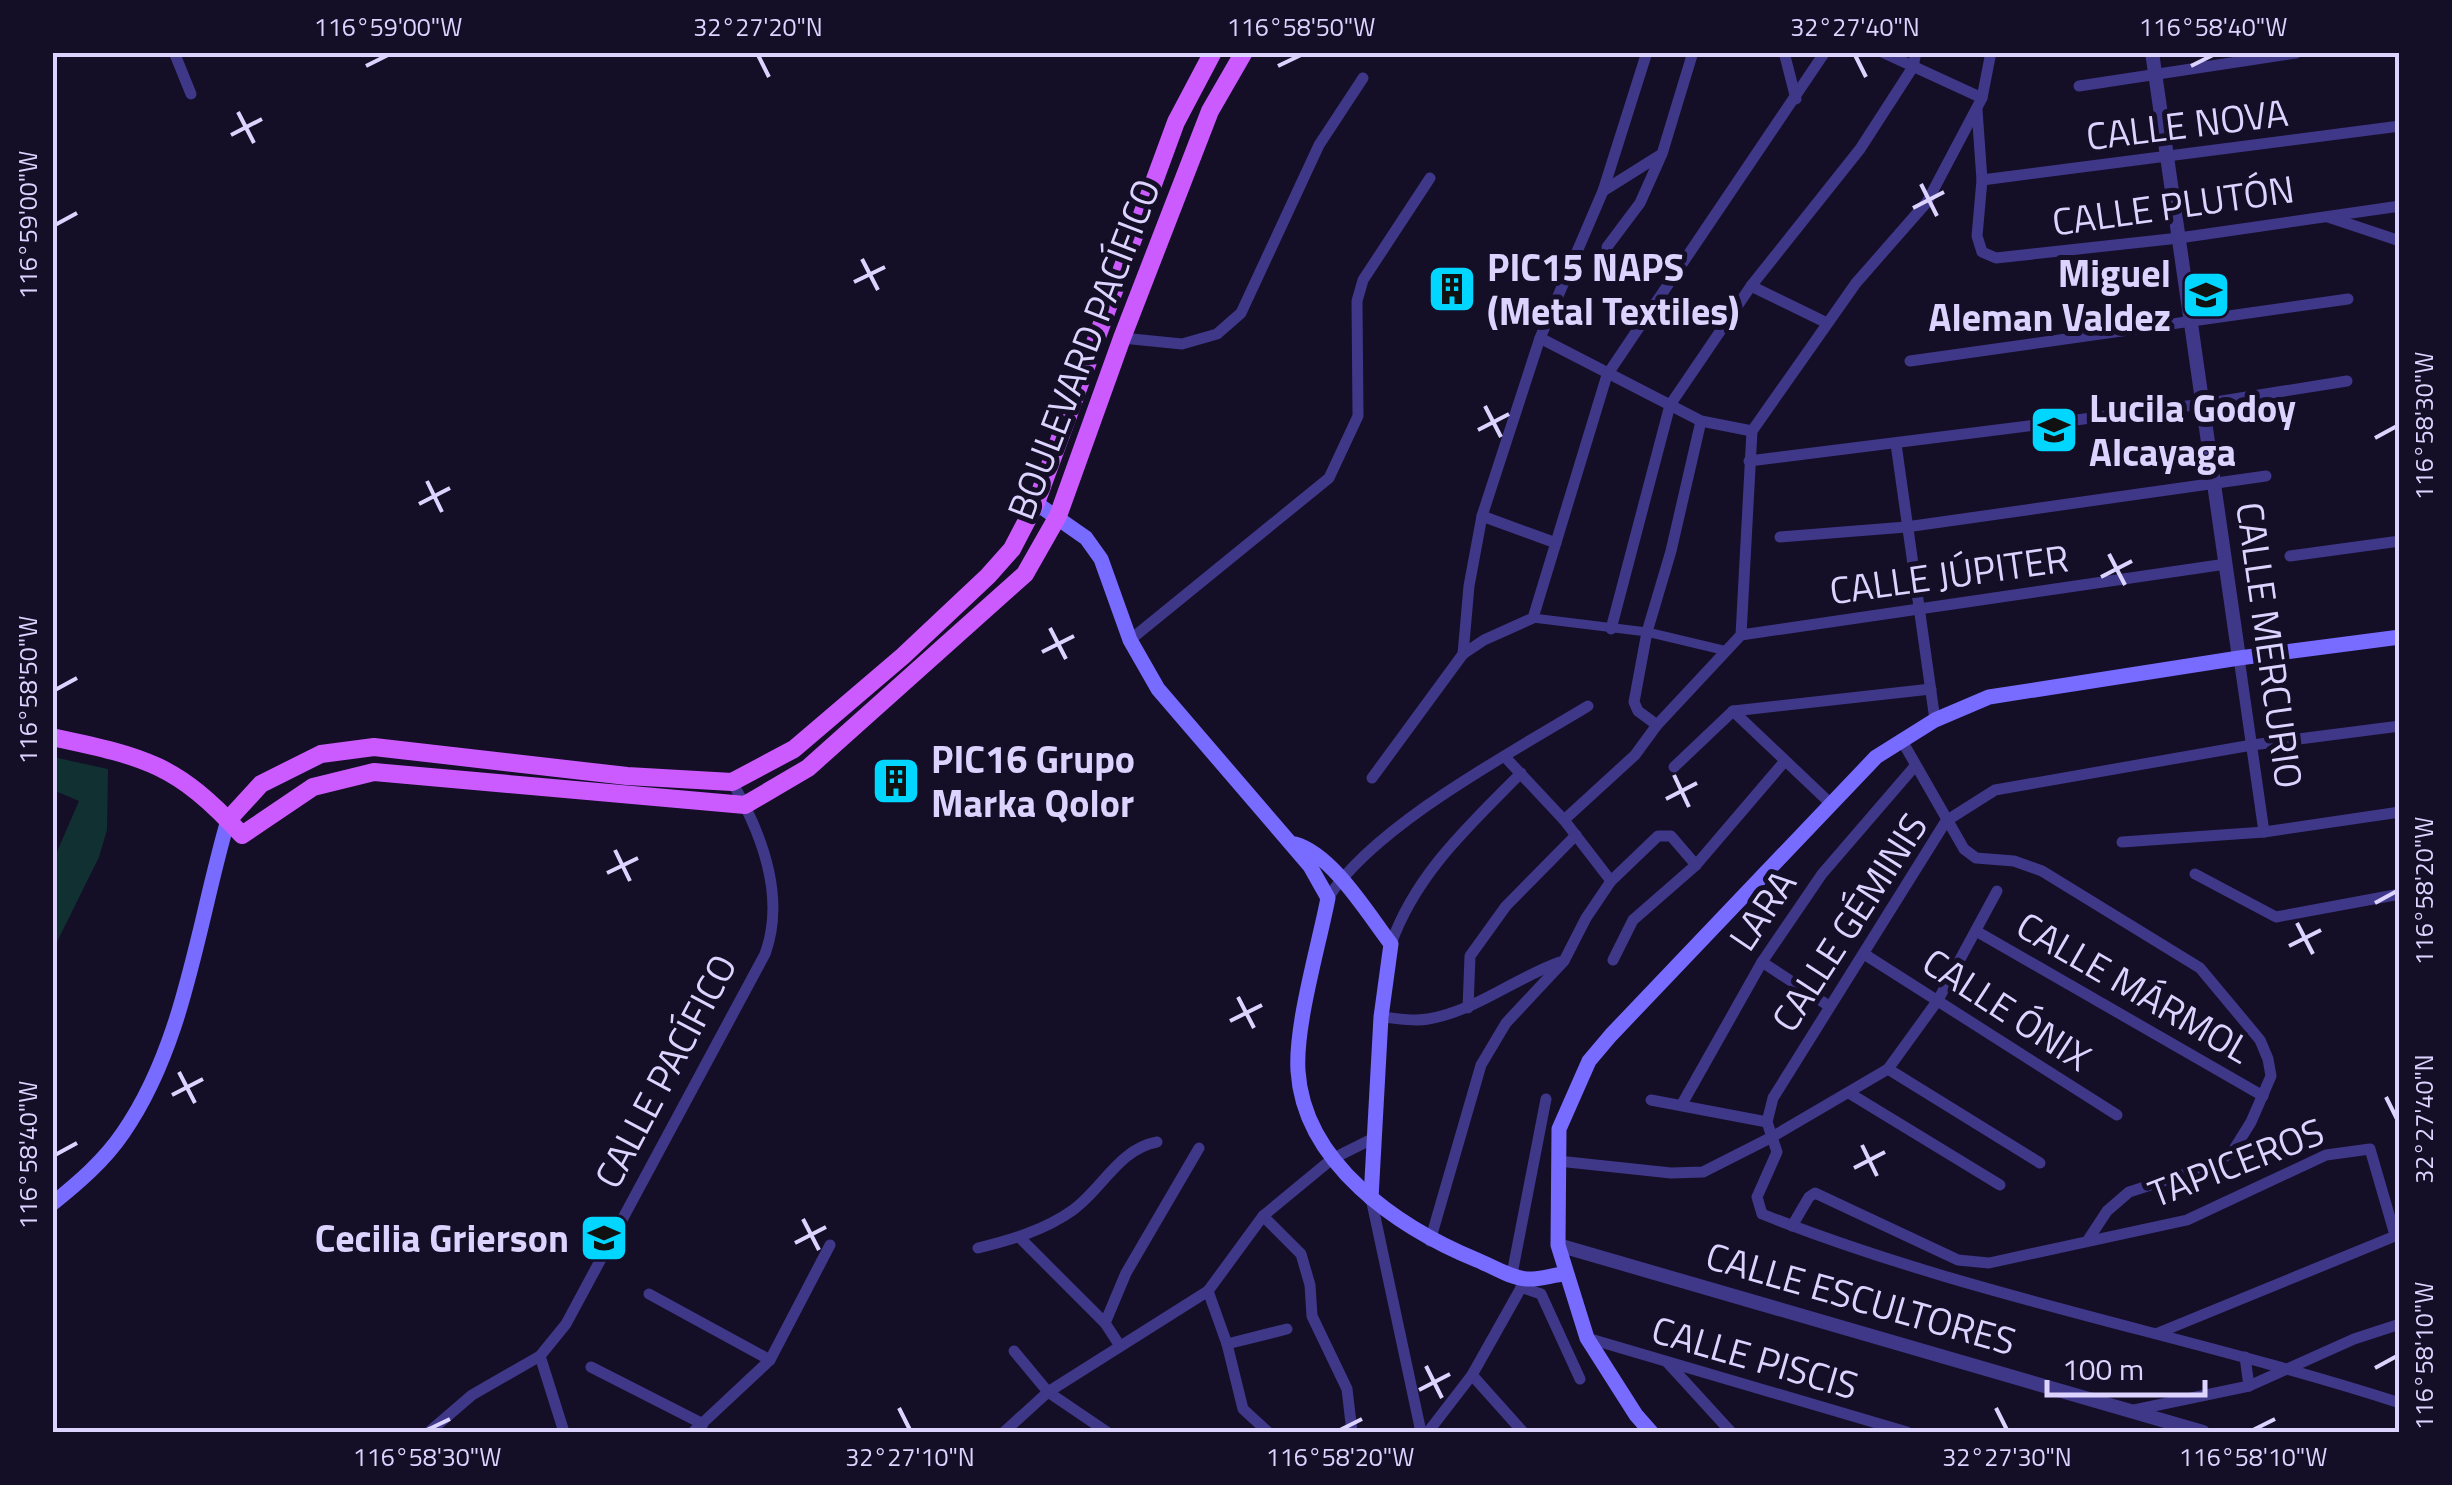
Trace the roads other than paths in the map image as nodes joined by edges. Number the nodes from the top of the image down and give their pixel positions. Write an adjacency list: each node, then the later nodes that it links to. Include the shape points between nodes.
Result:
1 (174, 52): 17 (street)
2 (1213, 52): 48 (main road, BOULEVARD PACÍFICO, via 1176,122)
3 (1244, 52): 35 (main road, BOULEVARD PACÍFICO, via 1210,111)
4 (1647, 52): 25 (street)
5 (1693, 52): 21 (street)
6 (1784, 52): 18 (street)
7 (1825, 52): 18 (street)
8 (1882, 52): 13 (street)
9 (1916, 52): 13 (street)
10 (1991, 52): 19 (street)
11 (2152, 52): 14 (street, CALLE MERCURIO)
12 (2296, 53): 14 (street)
13 (1912, 66): 19 (street); 31 (street, via 1860,149)
14 (2154, 73): 16 (street); 22 (street, CALLE MERCURIO)
15 (1363, 78): 35 (street, via 1319,146 1240,313 1217,334 1182,344)
16 (2079, 86)
17 (191, 94)
18 (1796, 99): 38 (street)
19 (1979, 102): 24 (street, CALLE PLUTÓN); 34 (street, via 1927,202)
20 (2400, 126): 22 (street, CALLE NOVA)
21 (1662, 154): 25 (street); 30 (street, via 1640,203)
22 (2168, 157): 24 (street, CALLE NOVA); 28 (street, CALLE MERCURIO)
23 (1430, 178): 63 (street, via 1363,280 1357,301 1358,416 1329,478)
24 (1982, 180): 28 (street, CALLE PLUTÓN, via 1977,236 1982,252 1996,258)
25 (1602, 192): 36 (street)
26 (2400, 206): 27 (street, CALLE PLUTÓN)
27 (2321, 215): 28 (street, CALLE PLUTÓN); 29 (street)
28 (2179, 238): 33 (street, CALLE MERCURIO)
29 (2400, 242)
30 (1607, 247)
31 (1751, 286): 34 (street); 40 (street)
32 (2348, 299): 33 (street)
33 (2190, 319): 37 (street); 41 (street, CALLE MERCURIO)
34 (1827, 322): 43 (street)
35 (1122, 338): 49 (main road, BOULEVARD PACÍFICO)
36 (1540, 338): 38 (street); 50 (street)
37 (1910, 362)
38 (1607, 375): 40 (street); 54 (street)
39 (2347, 381): 41 (street)
40 (1670, 404): 42 (street); 59 (street)
41 (2202, 404): 44 (street); 47 (street, CALLE MERCURIO)
42 (1702, 421): 43 (street); 60 (street)
43 (1752, 430): 45 (street)
44 (1896, 444): 45 (street); 51 (street)
45 (1749, 461): 61 (street)
46 (2266, 476): 47 (street)
47 (2214, 484): 51 (street); 56 (street, CALLE MERCURIO)
48 (1036, 503): 49 (main road); 82 (main road, BOULEVARD PACÍFICO, via 1012,549 902,656 794,749)
49 (1058, 516): 63 (main road, via 1101,559); 84 (main road, BOULEVARD PACÍFICO, via 1025,574 1002,596 808,768)
50 (1482, 516): 54 (street); 65 (street)
51 (1906, 527): 52 (street); 57 (street)
52 (1780, 538)
53 (2400, 540): 55 (street)
54 (1556, 543): 58 (street)
55 (2290, 556)
56 (2226, 564): 57 (street, CALLE JÚPITER); 66 (street, CALLE MERCURIO)
57 (1919, 609): 61 (street, CALLE JÚPITER); 67 (street)
58 (1533, 618): 59 (street); 65 (street)
59 (1611, 629): 60 (street)
60 (1647, 632): 64 (street); 71 (street, via 1634,702)
61 (1741, 634): 64 (street)
62 (2400, 637): 66 (main road)
63 (1130, 640): 92 (main road, via 1158,689)
64 (1728, 652): 71 (street)
65 (1463, 654): 81 (street)
66 (2239, 658): 70 (main road, via 1989,698); 75 (street, CALLE MERCURIO)
67 (1931, 689): 69 (street); 70 (street)
68 (1588, 706): 76 (street)
69 (1733, 711): 77 (street); 78 (street)
70 (1935, 720): 74 (main road)
71 (1658, 725): 87 (street)
72 (2400, 726): 75 (street, CALLE GÉMINIS)
73 (52, 737): 86 (main road, via 164,767)
74 (1901, 739): 79 (street); 83 (main road)
75 (2252, 745): 88 (street, CALLE GÉMINIS, via 1995,790); 89 (street, CALLE MERCURIO)
76 (1505, 757): 80 (street); 97 (street, via 1434,803)
77 (1784, 762): 83 (street); 95 (street)
78 (1674, 766)
79 (1915, 766): 88 (street); 107 (street, LARA, via 1822,874)
80 (1521, 773): 87 (street); 103 (street, via 1438,858 1401,915)
81 (1372, 778)
82 (732, 782): 84 (street, CALLE PACÍFICO); 86 (main road, via 374,747 322,754 261,784)
83 (1830, 802): 125 (main road, via 1589,1061 1559,1128)
84 (745, 805): 90 (main road, via 374,772 313,787); 153 (street, CALLE PACÍFICO, via 772,898 765,954 582,1296)
85 (2400, 812): 89 (street)
86 (228, 820): 90 (main road); 94 (main road)
87 (1564, 820): 91 (street)
88 (1946, 821): 104 (street, CALLE GÉMINIS); 114 (street, via 1976,858 2042,871 2200,968 2260,1040 2270,1076)
89 (2264, 832): 93 (street)
90 (242, 835): 94 (main road)
91 (1576, 835): 98 (street); 110 (street, via 1506,906 1470,956)
92 (1290, 842): 97 (main road, via 1306,847); 101 (main road)
93 (2122, 842)
94 (219, 850): 129 (main road, via 192,972 140,1105 101,1160)
95 (1696, 865): 98 (street, via 1664,834); 105 (street, via 1634,920)
96 (2195, 874): 100 (street, via 2276,916)
97 (1340, 879): 101 (street); 103 (main road)
98 (1611, 881): 106 (street)
99 (1997, 891): 102 (street)
100 (2400, 894)
101 (1328, 898): 124 (main road, via 1298,1069 1303,1099)
102 (1976, 931): 108 (street); 114 (street, CALLE MÁRMOL)
103 (1391, 944): 111 (main road)
104 (1864, 954): 108 (street, CALLE ÓNIX); 109 (street, CALLE GÉMINIS)
105 (1612, 960)
106 (1564, 961): 110 (street); 135 (street, via 1506,1022 1481,1065)
107 (1762, 962): 109 (street); 117 (street, LARA)
108 (1938, 1000): 112 (street); 118 (street, CALLE ÓNIX)
109 (1829, 1006): 119 (street, CALLE GÉMINIS, via 1773,1098)
110 (1468, 1008): 111 (street, via 1426,1020)
111 (1380, 1017): 121 (main road)
112 (1888, 1069): 113 (street); 126 (street)
113 (1849, 1092): 120 (street); 127 (street)
114 (2263, 1096): 134 (street, via 2233,1151 2213,1165 2128,1192)
115 (1546, 1099): 142 (street)
116 (1652, 1100): 117 (street)
117 (1682, 1104): 119 (street)
118 (2117, 1116)
119 (1767, 1122): 120 (street)
120 (1772, 1137): 125 (street, via 1703,1172); 131 (street, via 1777,1152 1758,1206)
121 (1374, 1138): 124 (street); 128 (main road)
122 (1157, 1142): 133 (street, via 1137,1146 1074,1210)
123 (1199, 1148): 145 (street, via 1126,1273)
124 (1332, 1159): 128 (main road); 130 (street)
125 (1558, 1160): 137 (main road)
126 (2040, 1163)
127 (2000, 1185)
128 (1371, 1198): 135 (main road); 172 (street)
129 (52, 1204)
130 (1263, 1216): 143 (street); 171 (street, via 1301,1254 1312,1316 1346,1389)
131 (1792, 1226): 139 (street, TAPICEROS, via 1815,1193); 140 (street)
132 (2397, 1235): 134 (street, TAPICEROS, via 2370,1150 2326,1154 2187,1220); 148 (street)
133 (1020, 1238): 138 (street); 145 (street)
134 (2088, 1240): 139 (street, TAPICEROS, via 1988,1263)
135 (1430, 1241): 142 (main road)
136 (830, 1245): 155 (street)
137 (1558, 1246): 141 (main road); 164 (street, CALLE ESCULTORES)
138 (978, 1248)
139 (1941, 1251): 140 (street)
140 (1932, 1272): 148 (street)
141 (1564, 1274): 142 (main road); 149 (main road)
142 (1520, 1280): 159 (street); 160 (street, via 1541,1294)
143 (1208, 1291): 150 (street); 151 (street)
144 (649, 1294): 155 (street)
145 (1105, 1323): 151 (street)
146 (2400, 1324): 158 (street)
147 (1287, 1329): 150 (street)
148 (2158, 1333): 154 (street)
149 (1587, 1338): 156 (street, CALLE PISCIS); 174 (main road)
150 (1226, 1344): 170 (street, via 1243,1410)
151 (1120, 1346): 162 (street)
152 (1014, 1351): 162 (street)
153 (540, 1356): 166 (street, via 472,1394); 167 (street)
154 (2245, 1356): 158 (street); 161 (street)
155 (770, 1360): 165 (street)
156 (1666, 1362): 175 (street); 176 (street, CALLE PISCIS)
157 (591, 1367): 165 (street)
158 (2292, 1368): 161 (street); 163 (street)
159 (1472, 1375): 172 (street); 173 (street)
160 (1580, 1379)
161 (2249, 1386): 164 (street)
162 (1048, 1392): 168 (street); 169 (street)
163 (2400, 1403)
164 (2133, 1410): 177 (street, CALLE ESCULTORES)
165 (698, 1428)
166 (429, 1432)
167 (564, 1432)
168 (1004, 1432)
169 (1107, 1432)
170 (1268, 1432)
171 (1352, 1432)
172 (1425, 1432)
173 (1523, 1432)
174 (1651, 1432)
175 (1731, 1432)
176 (1906, 1432)
177 (2203, 1432)

